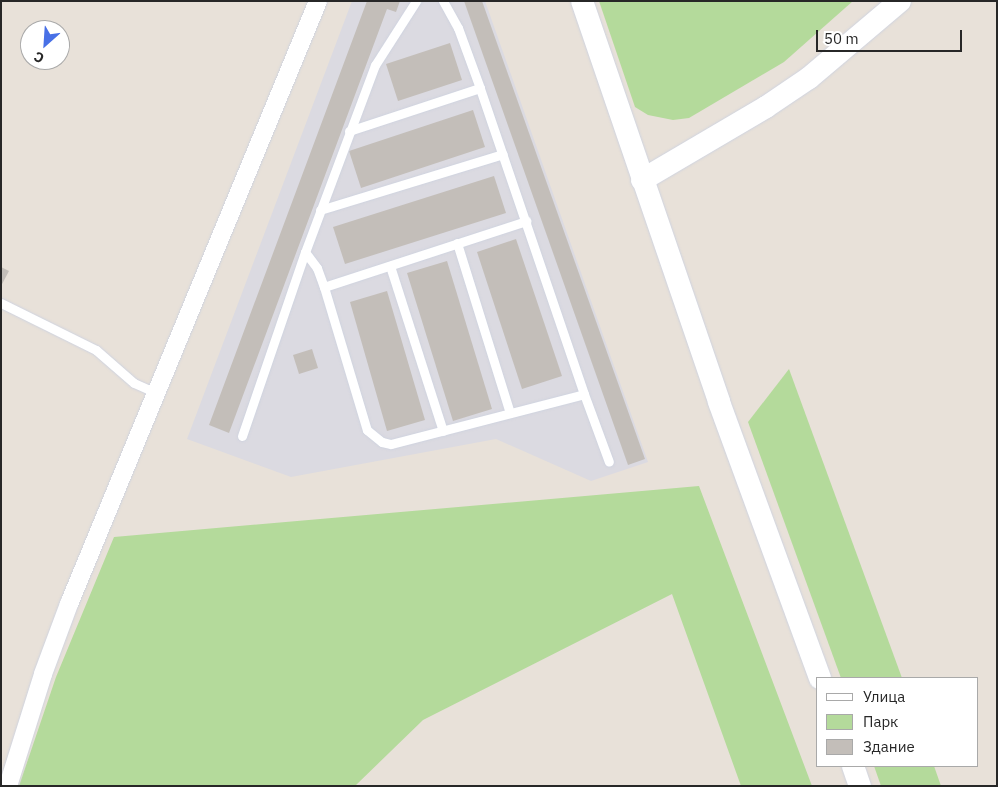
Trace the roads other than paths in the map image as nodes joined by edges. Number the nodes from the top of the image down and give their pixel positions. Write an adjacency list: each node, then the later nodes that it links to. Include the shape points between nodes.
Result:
1 (318, 1): 17 (street)
2 (416, 1): 7 (lane, via 375,65)
3 (443, 1): 6 (lane, via 458,28)
4 (582, 1): 9 (street)
5 (900, 1): 9 (street, via 802,82)
6 (480, 88): 7 (lane); 8 (lane)
7 (349, 131): 10 (lane)
8 (503, 154): 10 (lane); 11 (lane)
9 (642, 180): 23 (street)
10 (320, 210): 13 (lane)
11 (526, 221): 12 (lane); 18 (lane)
12 (457, 243): 14 (lane); 19 (lane)
13 (305, 252): 15 (lane, via 317,268); 21 (lane)
14 (390, 266): 15 (lane); 20 (lane)
15 (324, 287): 20 (lane, via 367,430 382,442 391,444)
16 (1, 303): 17 (lane, via 96,350 134,383)
17 (156, 393): 25 (street, via 49,657)
18 (584, 394): 19 (lane); 22 (lane)
19 (510, 413): 20 (lane)
20 (443, 431)
21 (242, 436)
22 (609, 462)
23 (820, 677)
24 (852, 767): 26 (street)
25 (8, 786)
26 (860, 786)

